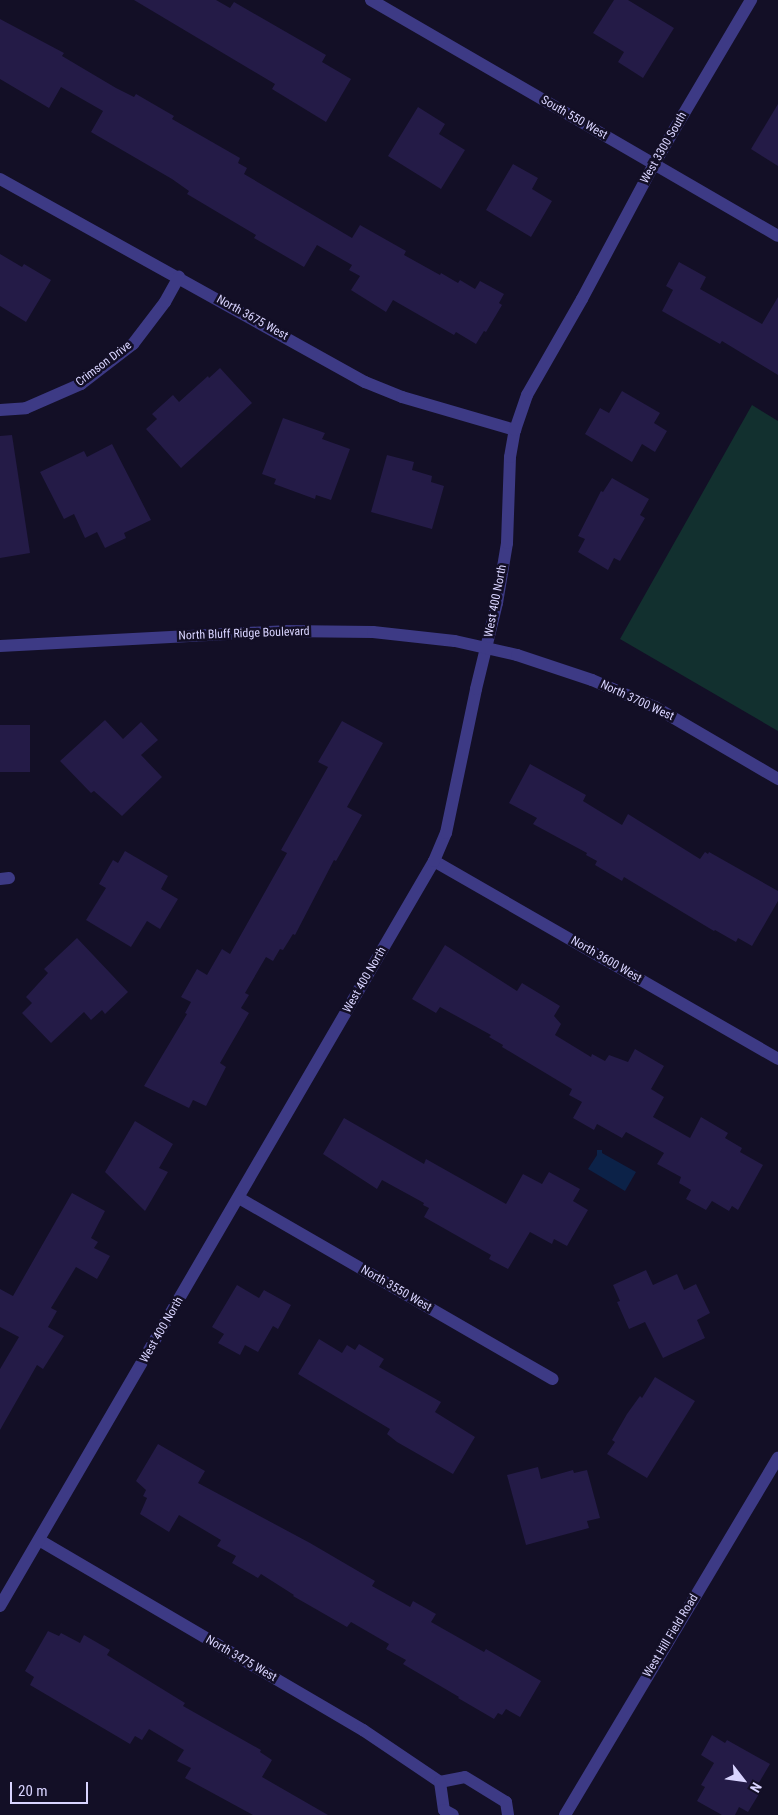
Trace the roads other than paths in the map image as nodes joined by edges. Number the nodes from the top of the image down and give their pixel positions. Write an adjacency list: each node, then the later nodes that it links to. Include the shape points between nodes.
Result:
1 (371, 0): 3 (street, South 550 West)
2 (751, 0): 3 (street, West 3300 South)
3 (654, 164): 5 (street, South 550 West); 7 (street, West 3300 South)
4 (0, 179): 6 (street, North 3675 West)
5 (778, 236)
6 (179, 277): 8 (street, Crimson Drive, via 133,344 81,384 26,408); 9 (street, North 3675 West, via 365,382 402,397)
7 (582, 299): 9 (street, West 400 North, via 527,395)
8 (0, 410)
9 (515, 430): 11 (street, West 400 North, via 510,457 506,543 497,604)
10 (0, 646): 11 (street, North Bluff Ridge Boulevard, via 284,631 373,632 455,641)
11 (486, 648): 12 (street, North 3700 West, via 592,680 655,707); 13 (street, West 400 North, via 446,833)
12 (778, 779)
13 (434, 861): 14 (street, North 3600 West); 15 (street, West 400 North)
14 (778, 1059)
15 (239, 1198): 16 (street, North 3550 West); 18 (street, West 400 North)
16 (552, 1380)
17 (778, 1458): 23 (street, West Hill Field Road)
18 (39, 1540): 19 (street, West 400 North); 20 (street, North 3475 West, via 363,1730)
19 (0, 1606)
20 (440, 1782): 21 (street, via 444,1810); 22 (street, via 465,1777 506,1802)
21 (453, 1815)
22 (508, 1815)
23 (565, 1815)

